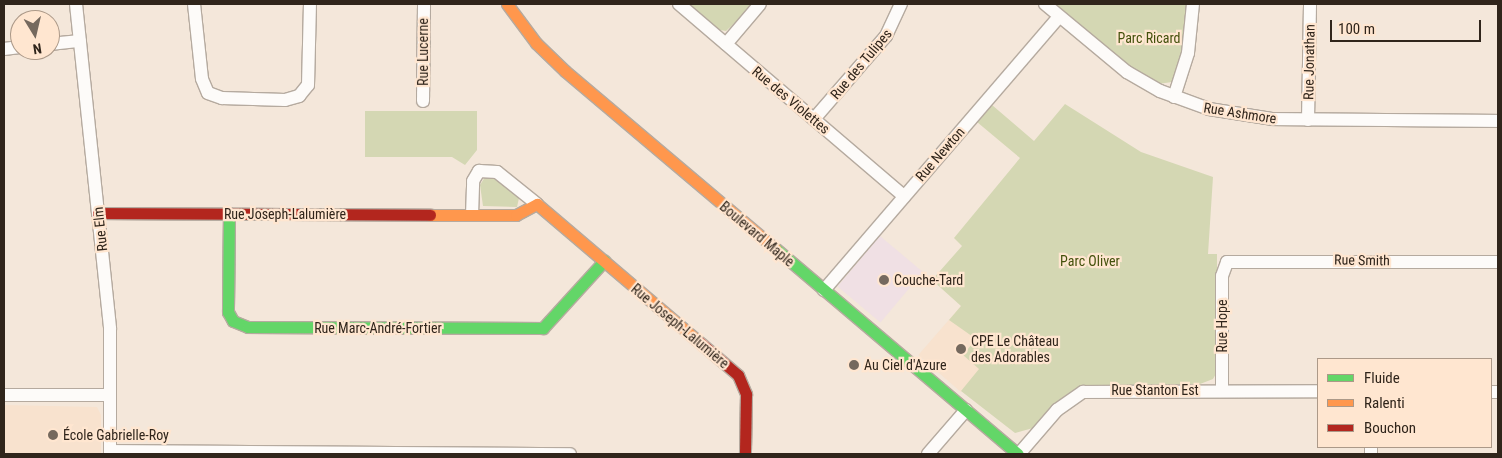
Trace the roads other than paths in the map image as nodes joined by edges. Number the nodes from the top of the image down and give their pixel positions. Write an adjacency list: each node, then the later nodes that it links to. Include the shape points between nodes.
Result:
1 (76, 4): 13 (street, Rue Elm)
2 (194, 4): 3 (street, via 202,79 208,93 222,98 284,100 299,96 308,84)
3 (310, 4)
4 (424, 4): 17 (street, Rue Lucerne)
5 (507, 4): 29 (street, Boulevard Maple, via 536,43 565,71)
6 (679, 4): 15 (street, Rue des Violettes)
7 (760, 4): 15 (street)
8 (901, 4): 18 (street, Rue des Tulipes, via 886,36)
9 (1045, 4): 12 (street, Rue Ashmore)
10 (1193, 4): 16 (street, via 1188,53)
11 (1310, 4): 19 (street, Rue Jonathan)
12 (1058, 18): 16 (street, Rue Ashmore, via 1110,61); 21 (street, Rue Newton)
13 (80, 40): 14 (street); 23 (street, Rue Elm)
14 (60, 43)
15 (726, 44): 18 (street, Rue des Violettes)
16 (1174, 97): 19 (street, Rue Ashmore, via 1235,115)
17 (422, 101)
18 (814, 119): 21 (street, Rue des Violettes)
19 (1308, 120): 20 (street, Rue Ashmore)
20 (1498, 121)
21 (904, 196): 29 (street, Rue Newton)
22 (537, 204): 25 (street, Rue Joseph-Lalumière, via 523,214); 25 (street, Rue Joseph-Lalumière, via 497,172 479,171 473,180); 26 (street, Rue Joseph-Lalumière)
23 (98, 213): 24 (street, Rue Joseph-Lalumière); 33 (street, Rue Elm, via 110,329)
24 (229, 213): 25 (street, Rue Joseph-Lalumière); 26 (street, Rue Marc-André-Fortier, via 228,312 233,321 248,327 543,328)
25 (472, 215)
26 (604, 261): 37 (street, Rue Joseph-Lalumière, via 743,381)
27 (1227, 262): 28 (street, Rue Smith); 30 (street, Rue Hope, via 1222,276)
28 (1498, 262)
29 (824, 290): 34 (street, Boulevard Maple)
30 (1222, 390): 31 (street, Rue Stanton Est); 39 (street, Rue Stanton Est, via 1078,393 1057,410)
31 (1317, 391)
32 (4, 395): 33 (street)
33 (110, 395): 35 (street, Rue Elm)
34 (966, 410): 38 (street); 39 (street, Boulevard Maple)
35 (110, 452): 36 (street)
36 (570, 454)
37 (745, 454)
38 (928, 454)
39 (1019, 454)

